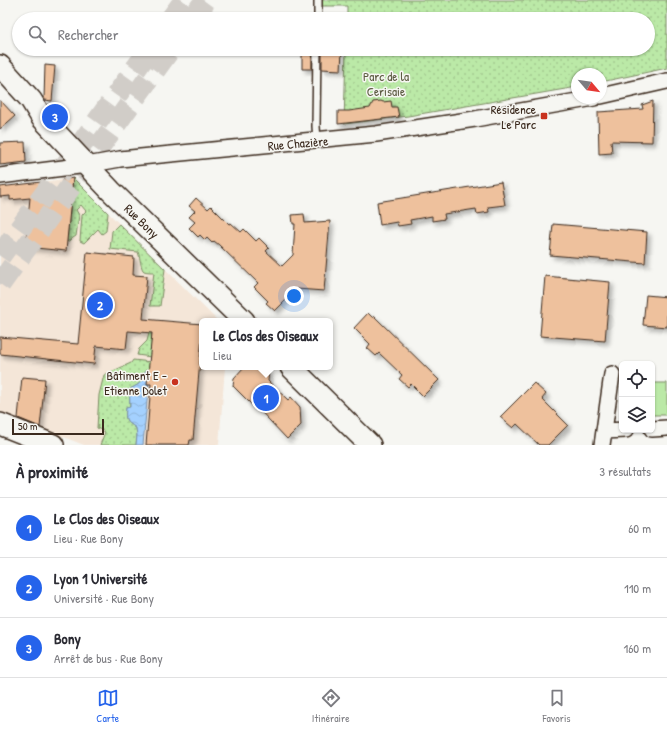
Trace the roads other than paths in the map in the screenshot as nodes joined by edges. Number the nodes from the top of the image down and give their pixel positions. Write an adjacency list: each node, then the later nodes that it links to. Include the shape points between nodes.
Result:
1 (318, 0): 2 (lane)
2 (318, 12)
3 (317, 56): 8 (lane)
4 (1, 72): 9 (street, Rue Bony, via 24,107 42,118)
5 (667, 80): 6 (street)
6 (607, 95)
7 (571, 102): 8 (street, Rue Chazière, via 402,131)
8 (317, 141): 9 (street, Rue Chazière, via 120,159)
9 (87, 165): 10 (street, Rue Chazière); 11 (street, Rue Bony)
10 (0, 176)
11 (241, 318)
12 (294, 370): 20 (street)
13 (612, 374): 18 (street)
14 (0, 424): 19 (street)
15 (667, 428): 16 (street)
16 (655, 429)
17 (619, 432): 18 (street)
18 (603, 438)
19 (53, 445)
20 (370, 445)

